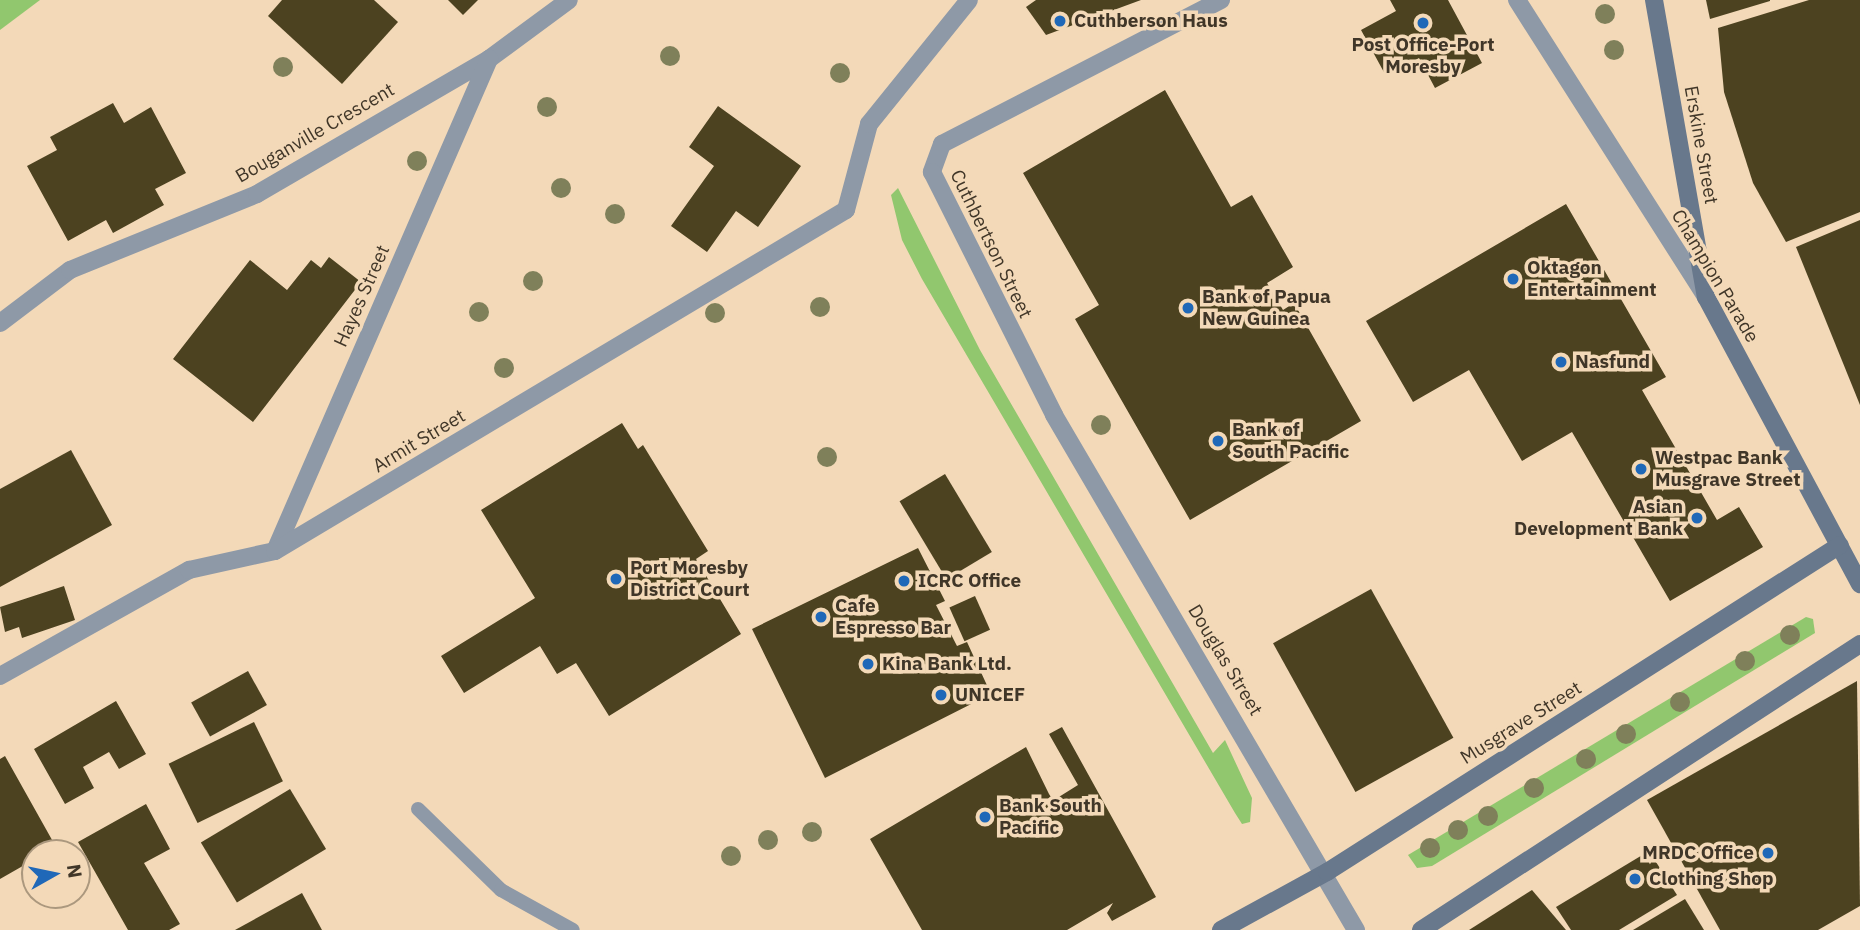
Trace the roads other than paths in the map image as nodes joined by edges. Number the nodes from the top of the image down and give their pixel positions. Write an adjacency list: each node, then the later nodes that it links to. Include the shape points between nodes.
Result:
1 (569, 0): 6 (street, Bouganville Crescent)
2 (969, 0): 11 (street, Armit Street, via 869,124 846,211)
3 (1221, 0): 9 (street, Cuthbertson Street, via 943,144 932,172)
4 (1517, 0): 7 (street, Champion Parade)
5 (1654, 0): 7 (street, Erskine Street)
6 (489, 59): 8 (street, Bouganville Crescent, via 257,194 70,270); 11 (street, Hayes Street)
7 (1706, 297): 10 (street, Champion Parade)
8 (0, 323)
9 (1054, 415): 16 (street, Douglas Street)
10 (1840, 545): 12 (street, Champion Parade); 16 (street, Musgrave Street)
11 (275, 551): 14 (street, Armit Street, via 189,570)
12 (1860, 584)
13 (1860, 644): 20 (street)
14 (0, 676)
15 (418, 809): 17 (lane, via 502,890)
16 (1327, 872): 18 (street, Musgrave Street); 19 (street, Douglas Street)
17 (573, 930)
18 (1221, 930)
19 (1356, 930)
20 (1421, 930)

